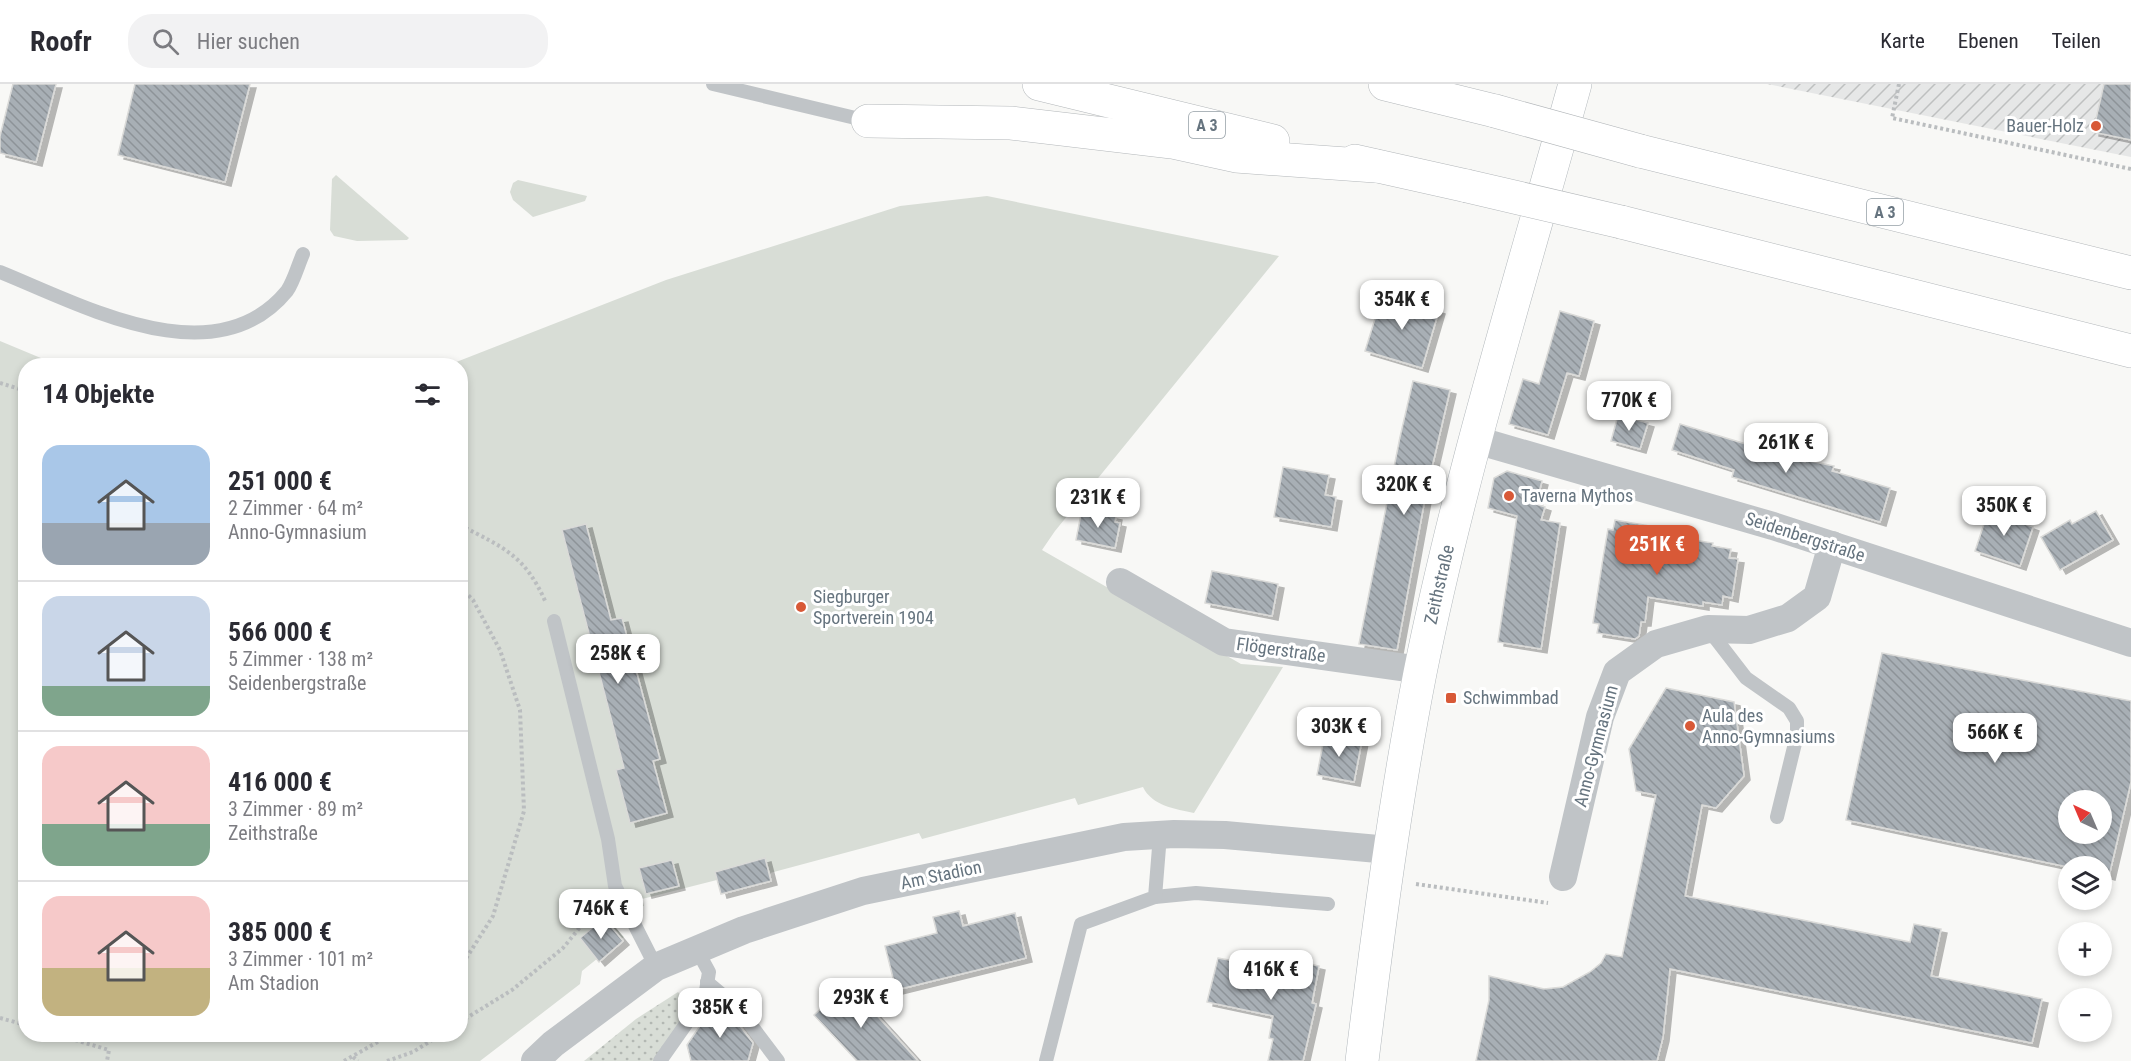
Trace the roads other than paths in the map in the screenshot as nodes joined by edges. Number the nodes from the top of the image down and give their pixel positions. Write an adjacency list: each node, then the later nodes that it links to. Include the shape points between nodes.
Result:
1 (713, 84): 5 (lane)
2 (1039, 84): 6 (main road, A 3)
3 (1384, 84): 9 (main road, A 3, bridge)
4 (1575, 84): 11 (main road, Zeithstraße)
5 (868, 121): 6 (main road, via 1011,123 1172,142 1236,156)
6 (1376, 166): 10 (main road, A 3, bridge, via 1621,222)
7 (303, 254): 8 (lane, via 288,289 266,311 232,328 198,334 162,331 117,319)
8 (0, 272)
9 (2131, 273)
10 (2131, 351)
11 (1476, 440): 12 (street, Seidenbergstraße); 17 (main road, Zeithstraße)
12 (1832, 545): 15 (street, Anno-Gymnasium, via 1816,597 1788,618 1749,630); 16 (street, Seidenbergstraße)
13 (1120, 582): 17 (street, Flögerstraße, via 1224,642)
14 (554, 621): 25 (lane, via 608,839 615,886)
15 (1708, 629): 18 (lane, via 1746,678 1789,708 1797,721); 21 (street, Anno-Gymnasium, via 1656,644 1617,672 1602,710)
16 (2131, 643)
17 (1421, 670): 20 (main road, Zeithstraße)
18 (1777, 816)
19 (1160, 835): 20 (street, Am Stadion, via 1225,836); 22 (lane); 24 (street, Am Stadion, via 1125,837 863,891 744,930)
20 (1389, 850): 31 (main road, Zeithstraße)
21 (1563, 877)
22 (1155, 897): 23 (lane, via 1196,893); 30 (lane, via 1081,924)
23 (1328, 903)
24 (697, 950): 25 (street, Am Stadion); 26 (lane, via 709,972)
25 (656, 967): 27 (street, Am Stadion)
26 (707, 982): 28 (lane, via 705,997); 29 (lane, via 738,1008)
27 (535, 1061)
28 (660, 1061)
29 (778, 1061)
30 (1046, 1061)
31 (1362, 1061)

